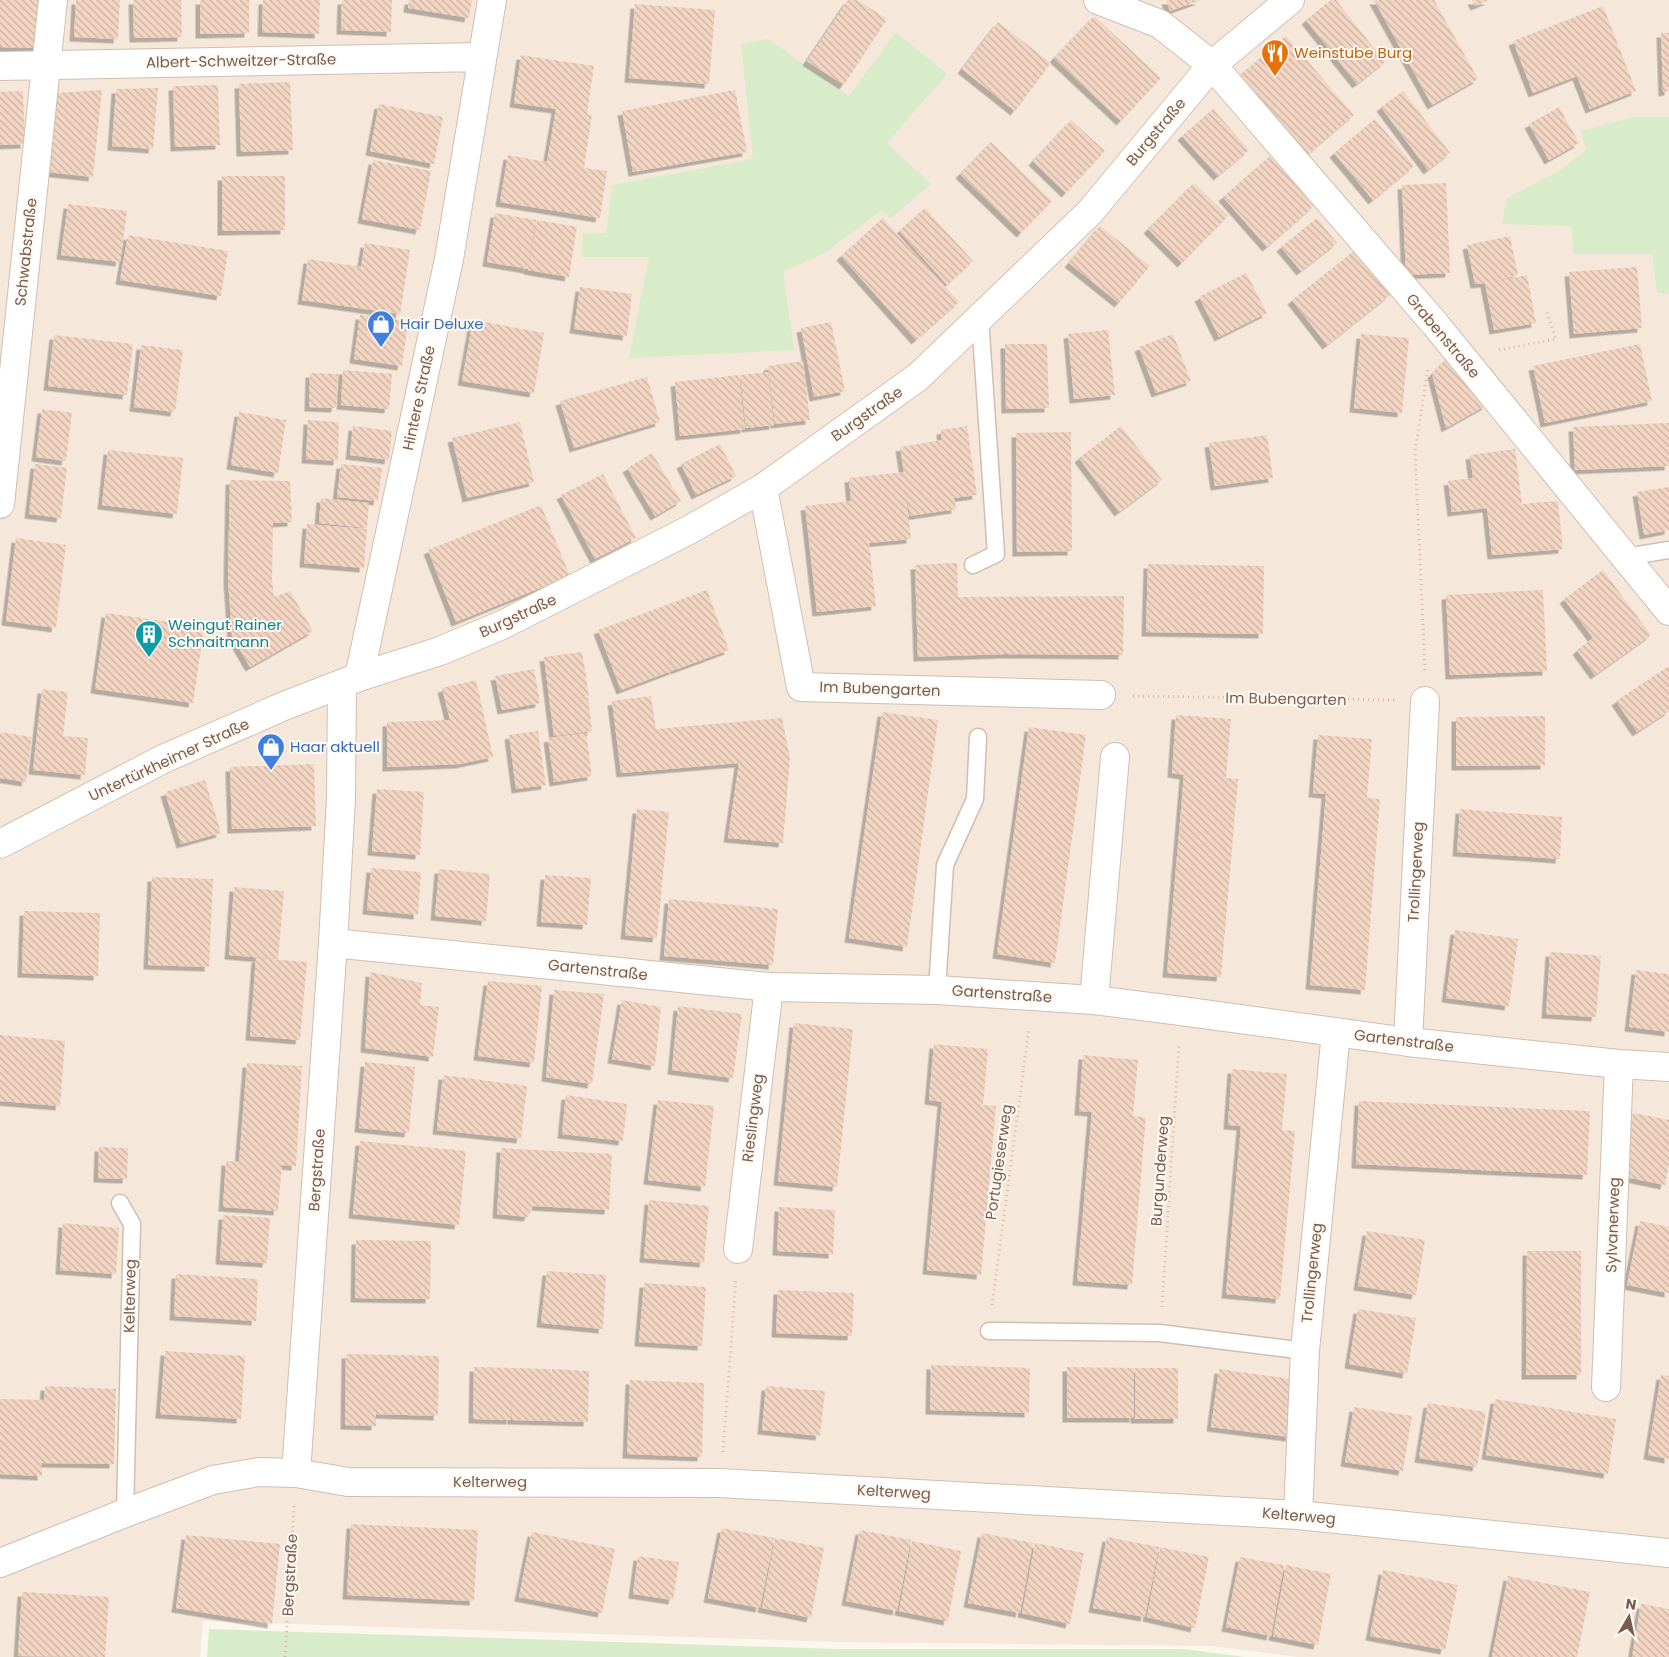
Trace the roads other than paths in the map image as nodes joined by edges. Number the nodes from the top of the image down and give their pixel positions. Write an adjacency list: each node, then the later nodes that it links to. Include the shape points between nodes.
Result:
1 (53, 0): 6 (street, Schwabstraße)
2 (492, 0): 5 (street, Hintere Straße)
3 (1098, 0): 8 (street, Grabenstraße, via 1160,24)
4 (1290, 0): 8 (street, Burgstraße)
5 (482, 57): 6 (street, Albert-Schweitzer-Straße); 16 (street, Hintere Straße, via 449,259)
6 (46, 64): 7 (street, Albert-Schweitzer-Straße); 11 (street, Schwabstraße)
7 (0, 66)
8 (1212, 66): 9 (street, Burgstraße, via 1090,212); 13 (street, Grabenstraße, via 1435,324)
9 (980, 318): 10 (street, Burgstraße, via 918,377); 14 (lane, via 996,554)
10 (763, 488): 16 (street, Burgstraße, via 689,530 502,625 440,651); 17 (street, Im Bubengarten, via 801,686)
11 (0, 504)
12 (1669, 550): 13 (lane)
13 (1626, 557): 15 (street, Grabenstraße)
14 (973, 565)
15 (1669, 611)
16 (351, 680): 21 (street, Untertürkheimer Straße, via 163,759); 22 (street, Bergstraße)
17 (1114, 696)
18 (1425, 701): 27 (street, Trollingerweg)
19 (978, 737): 24 (lane, via 975,799 945,865)
20 (1115, 757): 25 (street)
21 (0, 844)
22 (333, 943): 23 (street, Gartenstraße); 35 (street, Bergstraße)
23 (769, 987): 24 (street, Gartenstraße); 31 (street, Rieslingweg)
24 (937, 990): 25 (street, Gartenstraße)
25 (1094, 1000): 26 (street, Gartenstraße)
26 (1336, 1032): 27 (street, Gartenstraße); 33 (street, Trollingerweg)
27 (1408, 1042): 28 (street, Gartenstraße)
28 (1619, 1064): 29 (street, Gartenstraße); 34 (street, Sylvanerweg)
29 (1669, 1067)
30 (120, 1203): 36 (lane, Kelterweg, via 132,1224)
31 (738, 1249)
32 (989, 1331): 33 (lane, via 1159,1332)
33 (1304, 1351): 37 (street, Trollingerweg)
34 (1606, 1387)
35 (296, 1473): 36 (street, Kelterweg, via 259,1472 213,1480); 37 (street, Kelterweg, via 348,1482 720,1483)
36 (125, 1513): 39 (street, Kelterweg)
37 (1298, 1515): 38 (street, Kelterweg)
38 (1669, 1553)
39 (0, 1564)

